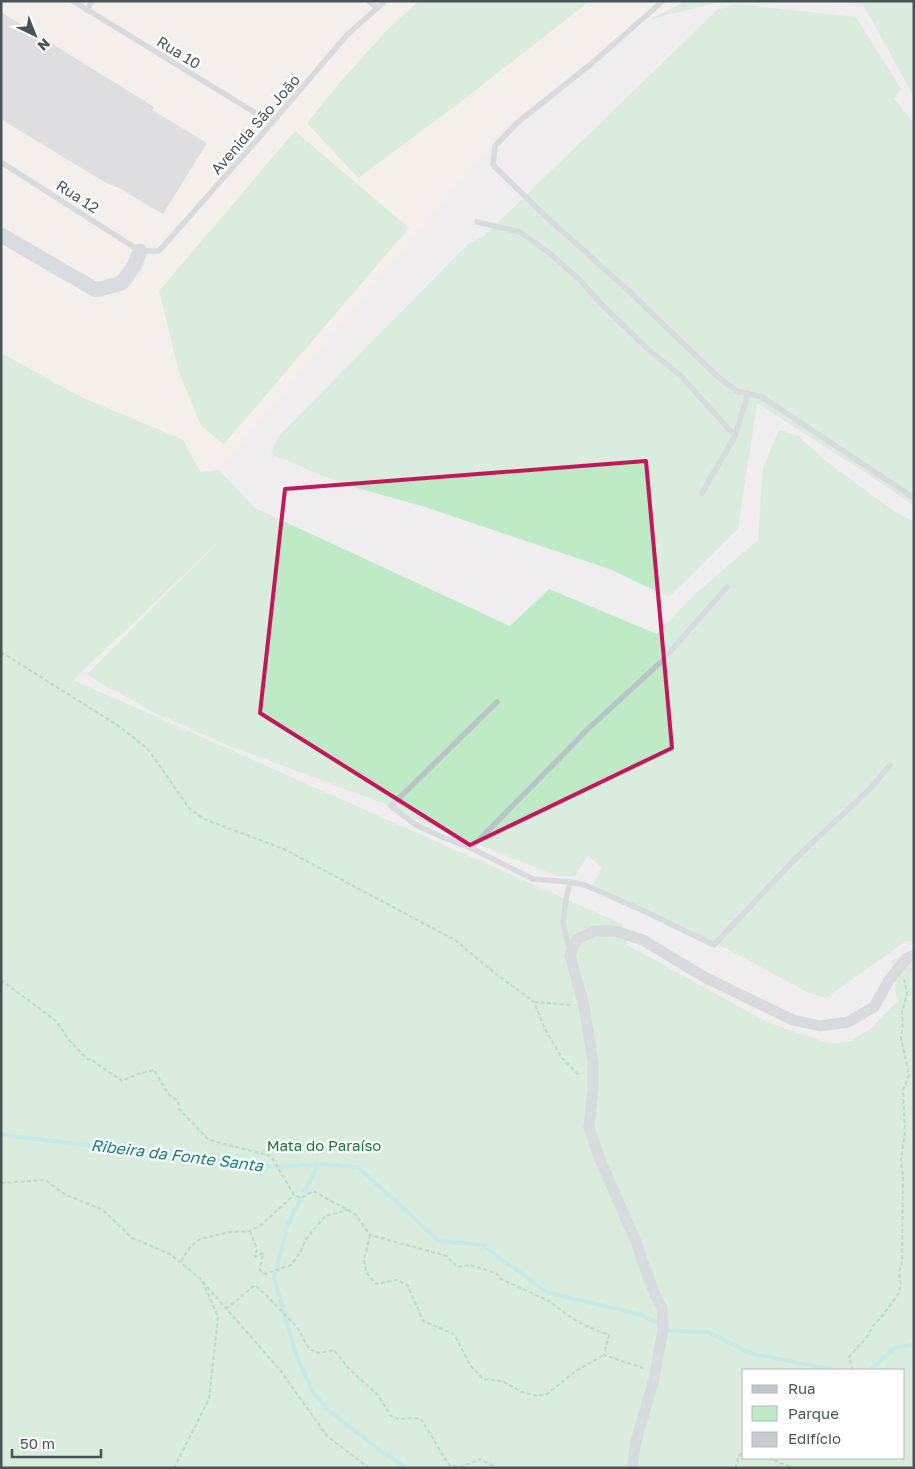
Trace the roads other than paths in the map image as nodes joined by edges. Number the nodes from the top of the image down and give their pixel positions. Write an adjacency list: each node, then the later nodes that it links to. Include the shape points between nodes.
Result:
1 (73, 1): 7 (lane, Rua 10)
2 (92, 1): 7 (lane)
3 (368, 1): 6 (lane)
4 (385, 1): 6 (lane, Avenida São João)
5 (662, 1): 13 (lane, via 517,123 495,146 493,165 719,378 737,391)
6 (378, 8): 8 (lane, Avenida São João, via 347,35)
7 (87, 10): 8 (lane, Rua 10)
8 (272, 124): 12 (lane, Avenida São João, via 159,251)
9 (1, 162): 12 (lane, Rua 12)
10 (477, 222): 14 (lane, via 520,232 548,252 648,349 682,377)
11 (1, 235): 12 (street, via 96,290 122,284)
12 (140, 251)
13 (748, 393): 14 (lane); 16 (lane, via 762,397)
14 (734, 436): 15 (lane)
15 (702, 493)
16 (914, 498)
17 (727, 588): 20 (lane, via 661,662 590,727)
18 (497, 702): 20 (lane, via 391,806 416,825)
19 (890, 765): 21 (lane, via 714,945 585,884)
20 (471, 848): 21 (lane, via 533,879)
21 (570, 882): 22 (lane, via 562,923)
22 (570, 955): 23 (street, via 577,939 595,930 615,931 643,940 706,978 793,1020 820,1026 848,1022 874,1007 889,980 907,958); 24 (street, via 584,1006 593,1062 589,1127 662,1308 663,1327 655,1372)
23 (914, 955)
24 (632, 1468)

